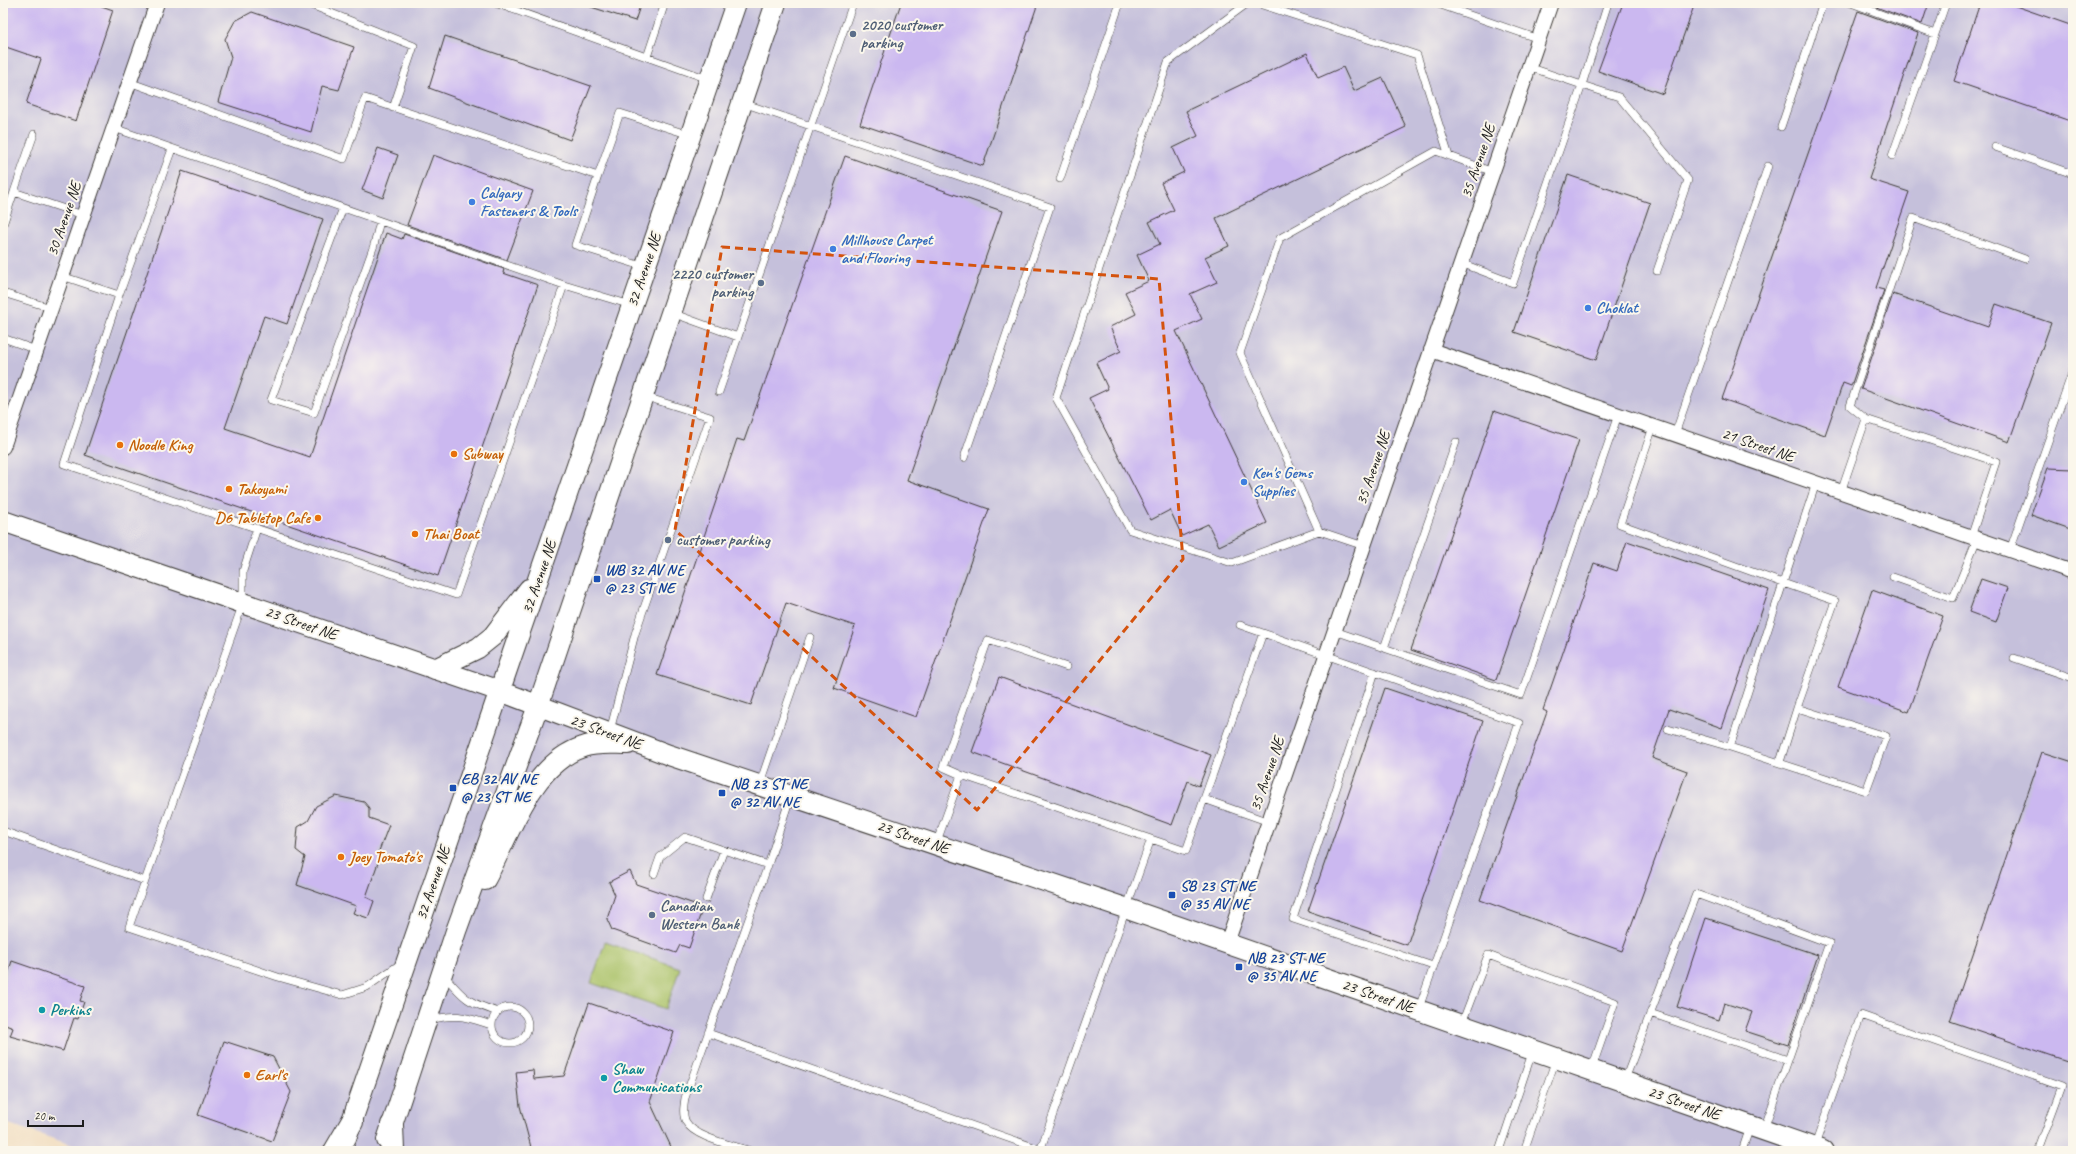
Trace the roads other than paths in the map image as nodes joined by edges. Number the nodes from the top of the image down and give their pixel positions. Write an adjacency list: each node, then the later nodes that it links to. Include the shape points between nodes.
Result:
1 (157, 3): 22 (street, 30 Avenue NE)
2 (306, 3): 25 (lane, via 414,46)
3 (495, 3): 19 (lane)
4 (665, 3): 19 (lane)
5 (736, 3): 21 (main road, 32 Avenue NE)
6 (776, 3): 24 (main road)
7 (853, 3): 26 (lane)
8 (1120, 3): 39 (lane)
9 (1248, 3): 74 (lane, via 1168,62 1056,398 1130,530 1232,563)
10 (1256, 3): 33 (lane, via 1417,55)
11 (1435, 3): 18 (lane)
12 (1551, 3): 18 (street, 35 Avenue NE)
13 (1608, 3): 23 (lane)
14 (1823, 3): 27 (lane)
15 (1852, 3): 17 (lane)
16 (1946, 3): 17 (lane)
17 (1935, 34): 34 (lane)
18 (1539, 39): 20 (street, 35 Avenue NE)
19 (647, 57): 21 (lane)
20 (1529, 67): 23 (lane); 36 (street, 35 Avenue NE)
21 (710, 80): 30 (main road, 32 Avenue NE)
22 (130, 82): 25 (lane, via 344,159 365,98); 28 (street, 30 Avenue NE)
23 (1582, 85): 46 (lane, via 1513,283); 48 (lane, via 1619,97 1688,180)
24 (742, 103): 26 (lane); 55 (main road)
25 (393, 108): 38 (lane)
26 (810, 127): 56 (lane); 69 (lane, via 1050,207)
27 (1781, 127)
28 (114, 128): 32 (lane); 42 (street, 30 Avenue NE)
29 (34, 134): 40 (lane)
30 (691, 136): 38 (lane, via 620,114); 47 (main road, 32 Avenue NE)
31 (1994, 147): 37 (lane)
32 (172, 149): 41 (lane); 52 (lane)
33 (1449, 156): 36 (lane); 74 (lane, via 1436,151 1280,238 1240,353)
34 (1892, 156)
35 (1768, 166): 66 (lane)
36 (1492, 172): 46 (street, 35 Avenue NE)
37 (2073, 174)
38 (598, 176): 47 (lane, via 575,245)
39 (1060, 179)
40 (14, 192): 42 (lane); 44 (lane)
41 (343, 208): 43 (lane); 43 (lane, via 270,400 314,413 374,245)
42 (83, 215): 49 (street, 30 Avenue NE)
43 (380, 221): 50 (lane)
44 (3, 225)
45 (2025, 259): 64 (lane, via 1913,218 1850,406)
46 (1461, 263): 59 (street, 35 Avenue NE)
47 (645, 267): 53 (main road, 32 Avenue NE)
48 (1657, 271)
49 (62, 276): 52 (lane); 54 (street, 30 Avenue NE)
50 (564, 285): 53 (lane); 73 (lane, via 456,594)
51 (3, 293): 54 (lane)
52 (119, 295): 73 (lane, via 64,464)
53 (632, 305): 79 (main road, 32 Avenue NE)
54 (51, 308): 58 (street, 30 Avenue NE)
55 (671, 313): 56 (lane); 62 (main road)
56 (738, 337): 61 (lane)
57 (3, 338): 58 (lane)
58 (36, 350): 68 (street, 30 Avenue NE)
59 (1431, 350): 63 (street, 21 Street NE); 76 (street, 35 Avenue NE)
60 (2073, 370): 77 (lane)
61 (719, 392)
62 (643, 396): 95 (main road); 98 (lane, via 710,417 635,634)
63 (1618, 415): 65 (street, 21 Street NE); 87 (lane, via 1521,695)
64 (1866, 419): 71 (lane); 75 (lane, via 1996,462)
65 (1653, 426): 66 (street, 21 Street NE); 81 (lane, via 1620,524)
66 (1675, 434): 70 (street, 21 Street NE)
67 (1456, 442): 87 (lane)
68 (3, 447)
69 (964, 458)
70 (1816, 483): 71 (street, 21 Street NE); 81 (lane)
71 (1840, 492): 75 (street, 21 Street NE)
72 (3, 521): 82 (main road, 23 Street NE)
73 (257, 528): 82 (lane, via 243,571)
74 (1319, 531): 76 (lane)
75 (1974, 538): 77 (street, 21 Street NE); 80 (lane, via 1953,598)
76 (1364, 546): 84 (street, 35 Avenue NE)
77 (2010, 550): 78 (street, 21 Street NE)
78 (2073, 572)
79 (540, 575): 91 (main road, via 493,636 478,648); 94 (main road, 32 Avenue NE)
80 (1893, 577)
81 (1784, 583): 96 (lane, via 1835,601); 100 (lane)
82 (243, 603): 91 (main road, 23 Street NE); 113 (lane)
83 (1240, 625): 85 (lane)
84 (1334, 631): 87 (lane); 88 (street, 35 Avenue NE)
85 (1263, 633): 88 (lane); 105 (lane)
86 (810, 637): 103 (lane)
87 (1384, 648)
88 (1326, 655): 92 (lane); 106 (street, 35 Avenue NE)
89 (2014, 658): 93 (lane)
90 (1067, 667): 102 (lane, via 988,640 943,767)
91 (435, 669): 94 (main road, 23 Street NE)
92 (1375, 672): 119 (lane, via 1293,918); 119 (lane, via 1519,723)
93 (2073, 678)
94 (500, 692): 95 (main road, 23 Street NE); 118 (main road, 32 Avenue NE)
95 (538, 706): 98 (main road, 23 Street NE); 116 (main road)
96 (1797, 708): 101 (lane); 101 (lane, via 1886,736 1866,791)
97 (1668, 729): 100 (lane)
98 (609, 733): 99 (main road, 23 Street NE)
99 (638, 743): 103 (main road, 23 Street NE); 116 (main road, via 584,746 565,755 546,772 520,808 499,854)
100 (1730, 747): 101 (lane)
101 (1780, 762)
102 (961, 775): 108 (lane); 109 (lane)
103 (759, 785): 104 (main road, 23 Street NE)
104 (790, 796): 109 (main road, 23 Street NE); 111 (lane)
105 (1204, 799): 106 (lane); 108 (lane, via 1186,851)
106 (1269, 822): 117 (street, 35 Avenue NE)
107 (3, 831): 113 (lane)
108 (1151, 839): 115 (lane)
109 (936, 844): 115 (main road, 23 Street NE)
110 (724, 850): 111 (lane); 112 (lane, via 685,837 660,857); 114 (lane)
111 (768, 865): 127 (lane)
112 (654, 874)
113 (145, 881): 118 (lane, via 128,927 278,977 342,995 368,987)
114 (706, 899)
115 (1126, 908): 117 (main road, 23 Street NE); 136 (lane)
116 (456, 931): 120 (main road)
117 (1227, 943): 121 (main road, 23 Street NE)
118 (407, 959): 133 (main road, 32 Avenue NE)
119 (1433, 966): 121 (lane)
120 (442, 973): 122 (lane, via 471,1003); 124 (main road)
121 (1418, 1010): 126 (main road, 23 Street NE)
122 (498, 1012): 125 (lane); 125 (lane, via 509,1007 521,1010 527,1018 527,1031 520,1040 509,1043 497,1038)
123 (1650, 1013): 130 (lane); 130 (lane, via 1696,894 1830,943); 132 (lane)
124 (425, 1021): 125 (lane, via 450,1015 463,1016); 134 (main road)
125 (492, 1025)
126 (1461, 1025): 128 (main road, 23 Street NE); 131 (lane, via 1488,955 1615,1002)
127 (708, 1033): 136 (lane); 142 (lane, via 685,1098 685,1121 692,1130 701,1135)
128 (1533, 1050): 129 (main road, 23 Street NE); 143 (lane)
129 (1556, 1058): 131 (main road, 23 Street NE); 144 (lane)
130 (1788, 1060): 135 (lane)
131 (1592, 1070): 132 (main road, 23 Street NE)
132 (1624, 1082): 135 (main road, 23 Street NE)
133 (352, 1122): 138 (main road); 139 (main road, 32 Avenue NE)
134 (392, 1125): 140 (main road); 141 (main road)
135 (1757, 1128): 137 (main road, 23 Street NE); 145 (lane)
136 (1042, 1150)
137 (1819, 1150): 146 (lane, via 1861,1015 2062,1086)
138 (335, 1151)
139 (342, 1151)
140 (383, 1151)
141 (393, 1151)
142 (750, 1151)
143 (1499, 1151)
144 (1524, 1151)
145 (1742, 1151)
146 (2038, 1151)

